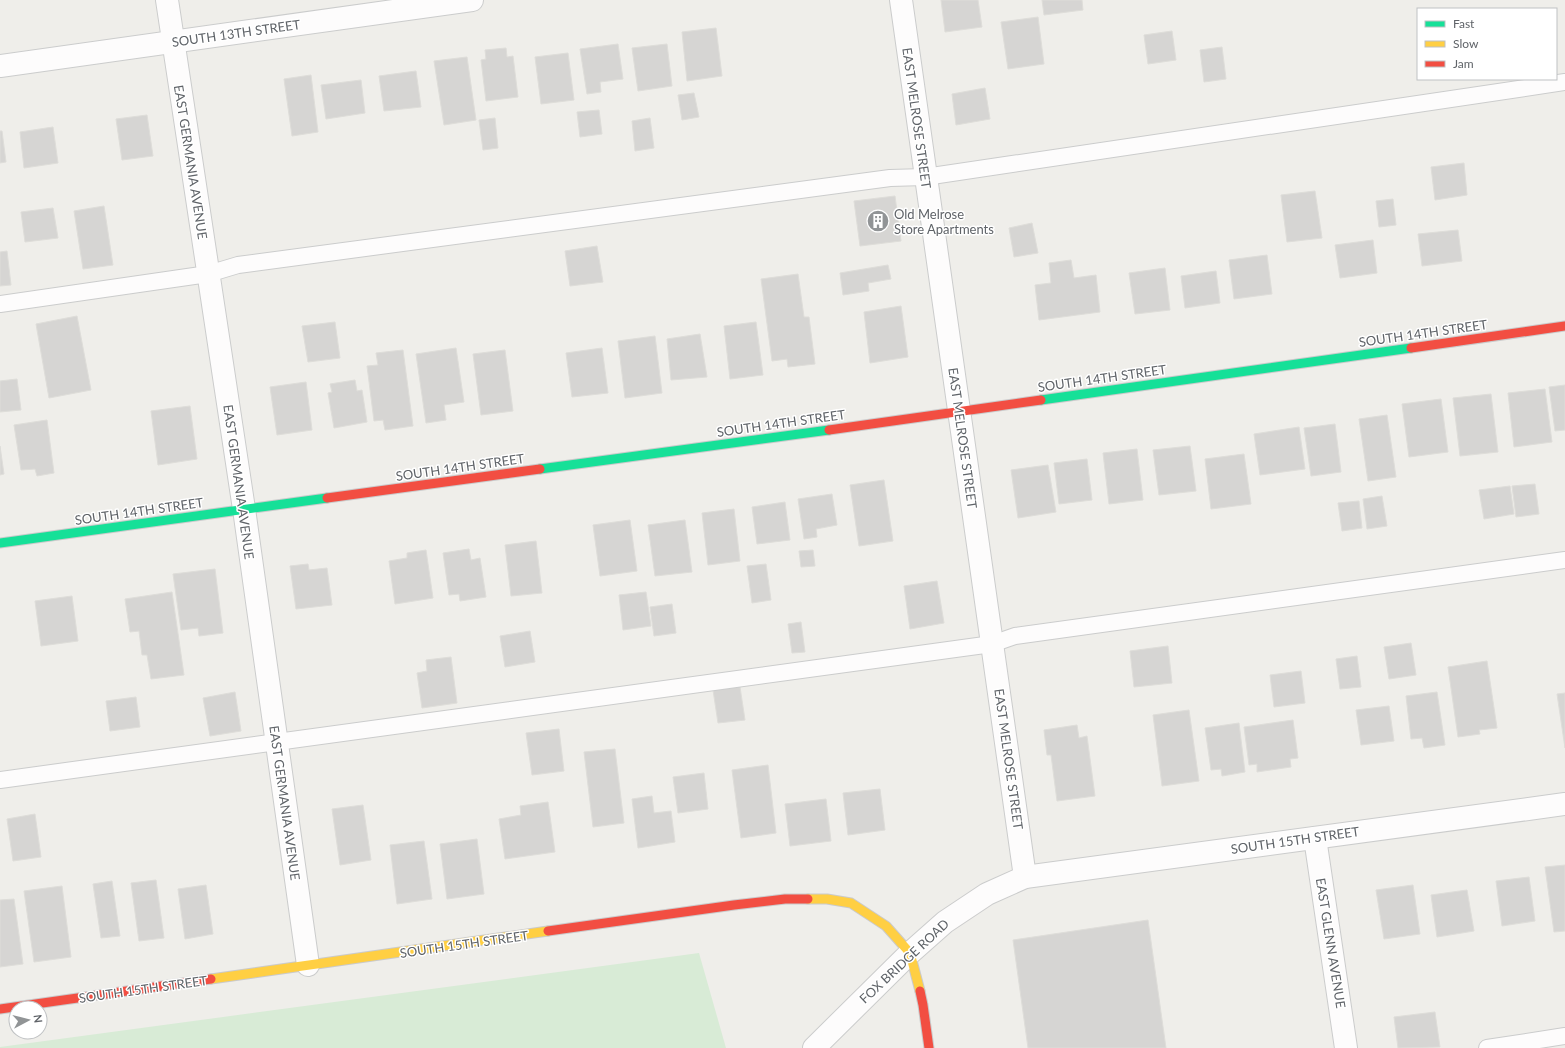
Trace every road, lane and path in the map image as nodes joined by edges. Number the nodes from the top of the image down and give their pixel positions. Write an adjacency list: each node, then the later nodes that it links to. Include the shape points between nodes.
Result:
1 (167, 0): 4 (street, EAST GERMANIA AVENUE)
2 (472, 0): 4 (street, SOUTH 13TH STREET)
3 (901, 0): 7 (street, EAST MELROSE STREET)
4 (173, 41): 5 (street, SOUTH 13TH STREET); 8 (street, EAST GERMANIA AVENUE)
5 (0, 66)
6 (1565, 82): 7 (lane)
7 (925, 177): 8 (lane, via 882,179 238,265); 11 (street, EAST MELROSE STREET)
8 (208, 274): 9 (lane); 12 (street, EAST GERMANIA AVENUE)
9 (0, 304)
10 (1565, 326): 11 (street, SOUTH 14TH STREET)
11 (959, 412): 12 (street, SOUTH 14TH STREET); 15 (street, EAST MELROSE STREET)
12 (244, 510): 13 (street, SOUTH 14TH STREET); 16 (street, EAST GERMANIA AVENUE)
13 (0, 543)
14 (1565, 560): 15 (lane, via 1015,636)
15 (992, 644): 16 (lane); 20 (street, EAST MELROSE STREET)
16 (276, 742): 17 (lane); 22 (street, EAST GERMANIA AVENUE)
17 (0, 780)
18 (1565, 804): 19 (street, SOUTH 15TH STREET)
19 (1315, 838): 20 (street, SOUTH 15TH STREET); 27 (street, EAST GLENN AVENUE)
20 (1025, 877): 21 (street, FOX BRIDGE ROAD, via 987,894 944,922)
21 (910, 953): 22 (street, SOUTH 15TH STREET, via 886,926 851,903 827,899 785,899); 25 (street, FOX BRIDGE ROAD); 26 (street, via 923,1005)
22 (308, 965): 23 (street, SOUTH 15TH STREET)
23 (0, 1009)
24 (1555, 1041): 28 (lane)
25 (814, 1048)
26 (929, 1048)
27 (1346, 1048)
28 (1487, 1048)

